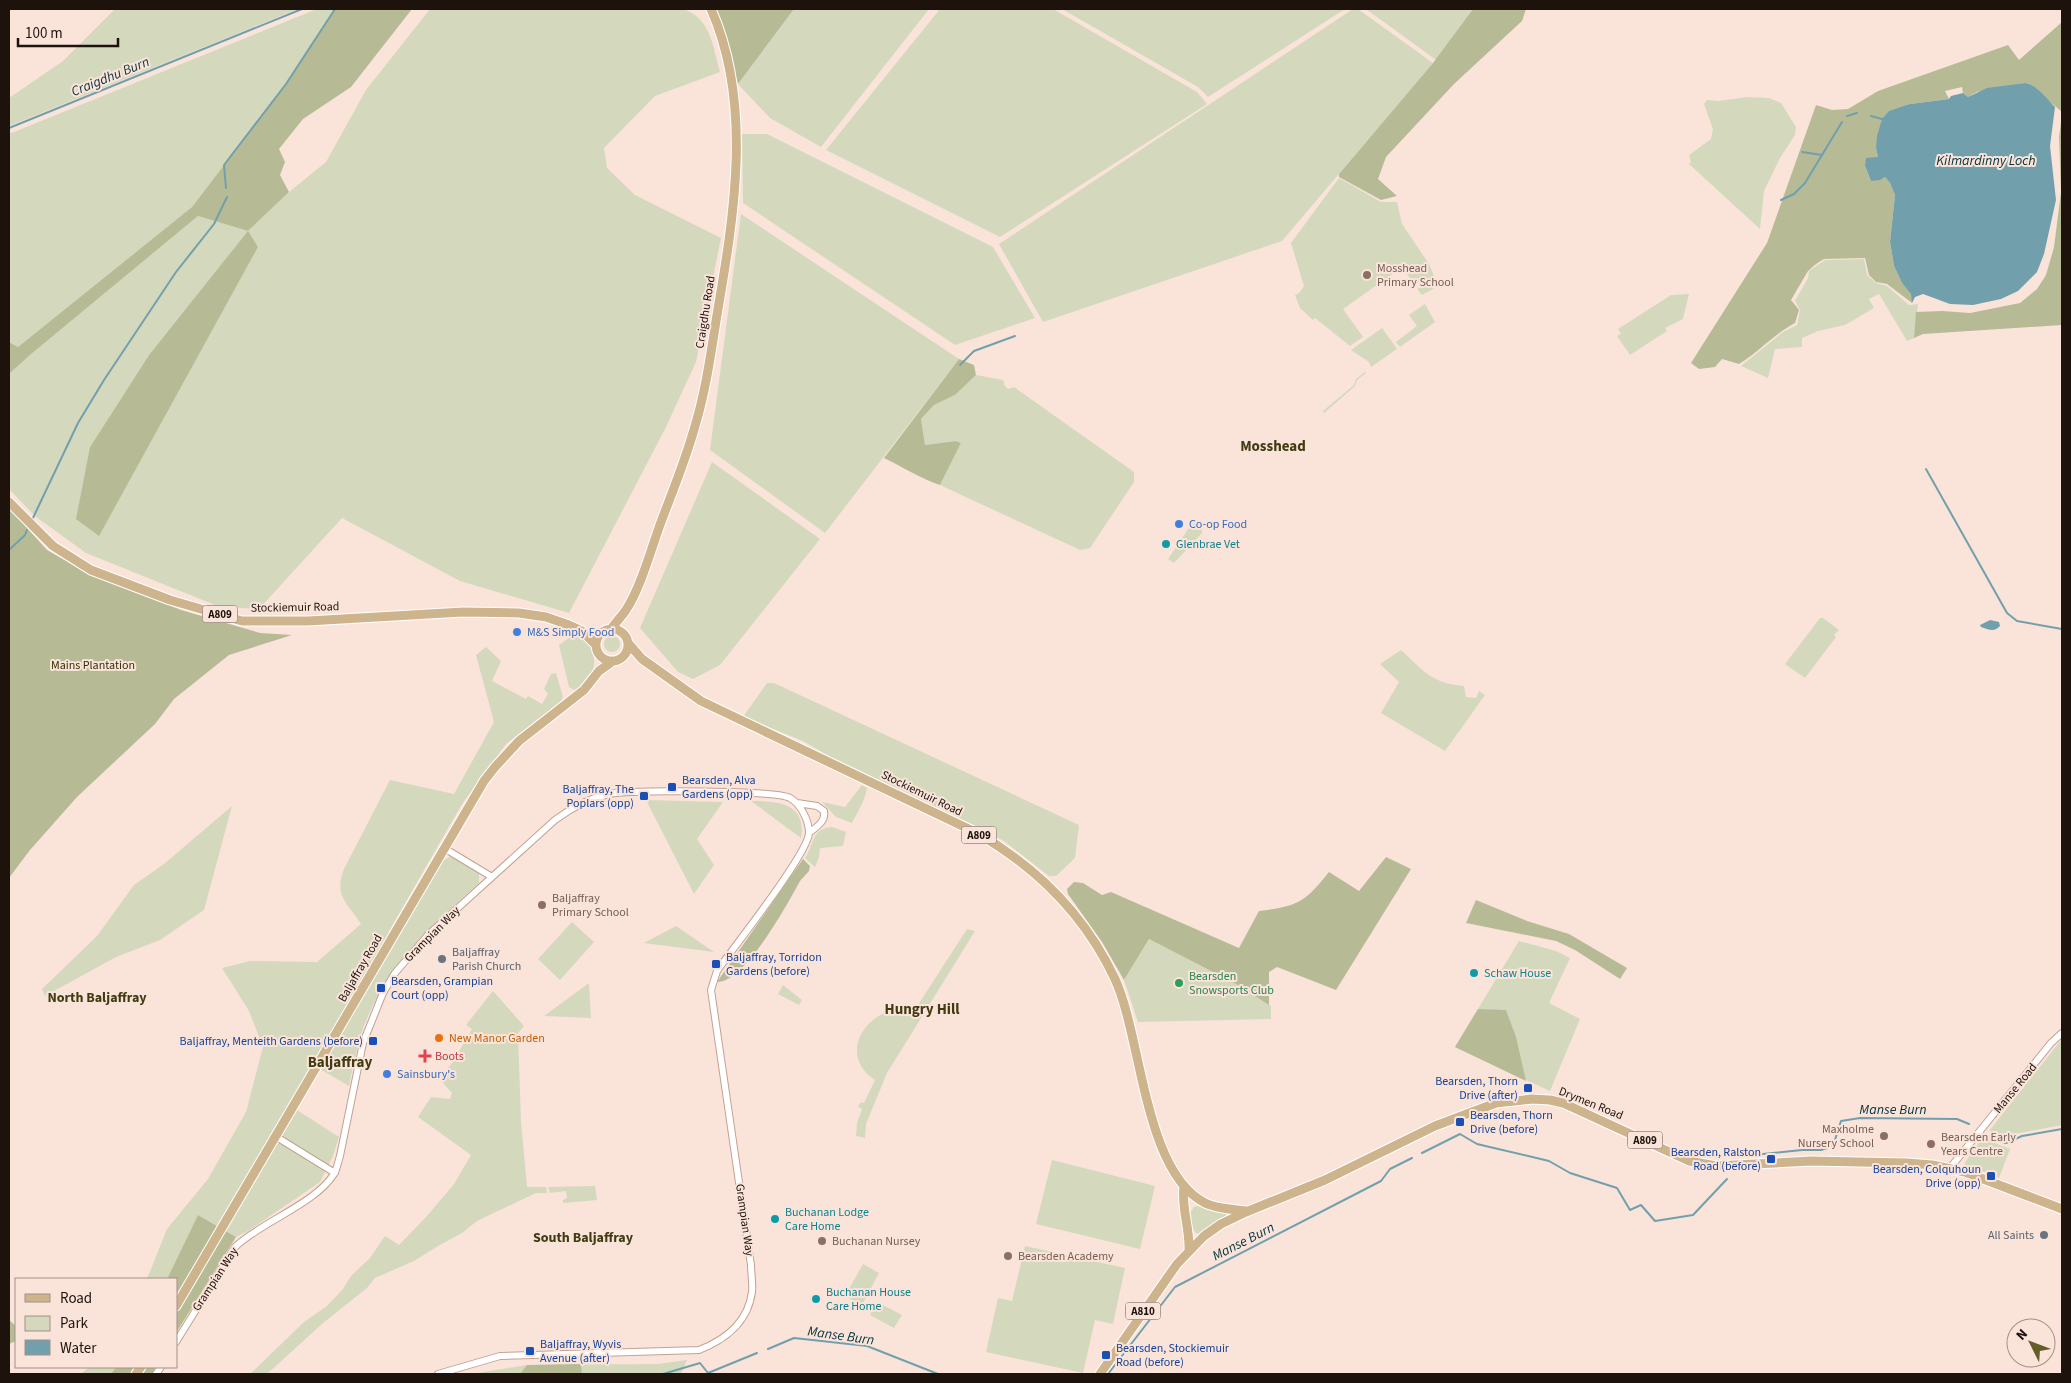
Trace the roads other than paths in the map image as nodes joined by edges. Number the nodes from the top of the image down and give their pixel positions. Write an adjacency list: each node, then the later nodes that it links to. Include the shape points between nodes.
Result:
1 (711, 9): 3 (main road, Craigdhu Road, via 727,52 733,86 736,160 732,222 696,424)
2 (9, 502): 5 (main road, Stockiemuir Road / A809, via 53,546 91,570 170,600 242,621 463,612 519,613 546,617)
3 (626, 610): 4 (main road, Craigdhu Road); 7 (main road, Craigdhu Road)
4 (612, 628): 6 (main road); 7 (main road)
5 (582, 631): 6 (main road, Stockiemuir Road / A809); 9 (main road, Stockiemuir Road / A809)
6 (601, 632): 9 (main road)
7 (624, 634): 8 (main road)
8 (628, 643): 11 (main road, via 628,649); 12 (main road, Stockiemuir Road / A809)
9 (595, 644): 10 (main road)
10 (598, 654): 11 (main road, via 605,660); 13 (main road)
11 (617, 659): 12 (main road); 13 (main road, Baljaffray Road)
12 (642, 659): 25 (main road, Stockiemuir Road / A809, via 700,701 977,833 1018,859 1054,890 1092,938 1116,982 1127,1014 1149,1112 1164,1152)
13 (599, 671): 19 (main road, Baljaffray Road, via 584,690 526,736 495,767)
14 (797, 803): 15 (street, Grampian Way); 16 (street); 20 (street, Grampian Way, via 778,794 608,794 562,814)
15 (811, 806): 16 (street, via 806,811); 17 (street, via 824,811 824,820)
16 (806, 818): 17 (street, via 811,824); 18 (street)
17 (818, 824): 18 (street, Grampian Way)
18 (809, 833): 31 (street, Grampian Way, via 804,848 717,971 711,990 751,1265 752,1292 742,1319 728,1335 699,1350 500,1356)
19 (444, 848): 20 (street); 22 (main road, Baljaffray Road)
20 (492, 877): 24 (street, Grampian Way, via 416,947 383,993 363,1043)
21 (2062, 1033): 23 (street, Manse Road)
22 (275, 1136): 24 (street); 29 (main road, Baljaffray Road)
23 (1950, 1168): 26 (main road, Drymen Road / A809); 27 (main road, Drymen Road / A809, via 1841,1161 1716,1166 1689,1161 1563,1103 1519,1099 1496,1103 1435,1126 1324,1180)
24 (335, 1173): 30 (street, Grampian Way, via 324,1187 234,1247)
25 (1184, 1187): 27 (main road, A809, via 1206,1203); 28 (main road)
26 (2062, 1209)
27 (1246, 1212): 28 (main road, A810, via 1221,1224)
28 (1189, 1250): 32 (main road, A810)
29 (178, 1303)
30 (178, 1339)
31 (438, 1374)
32 (1100, 1374)

